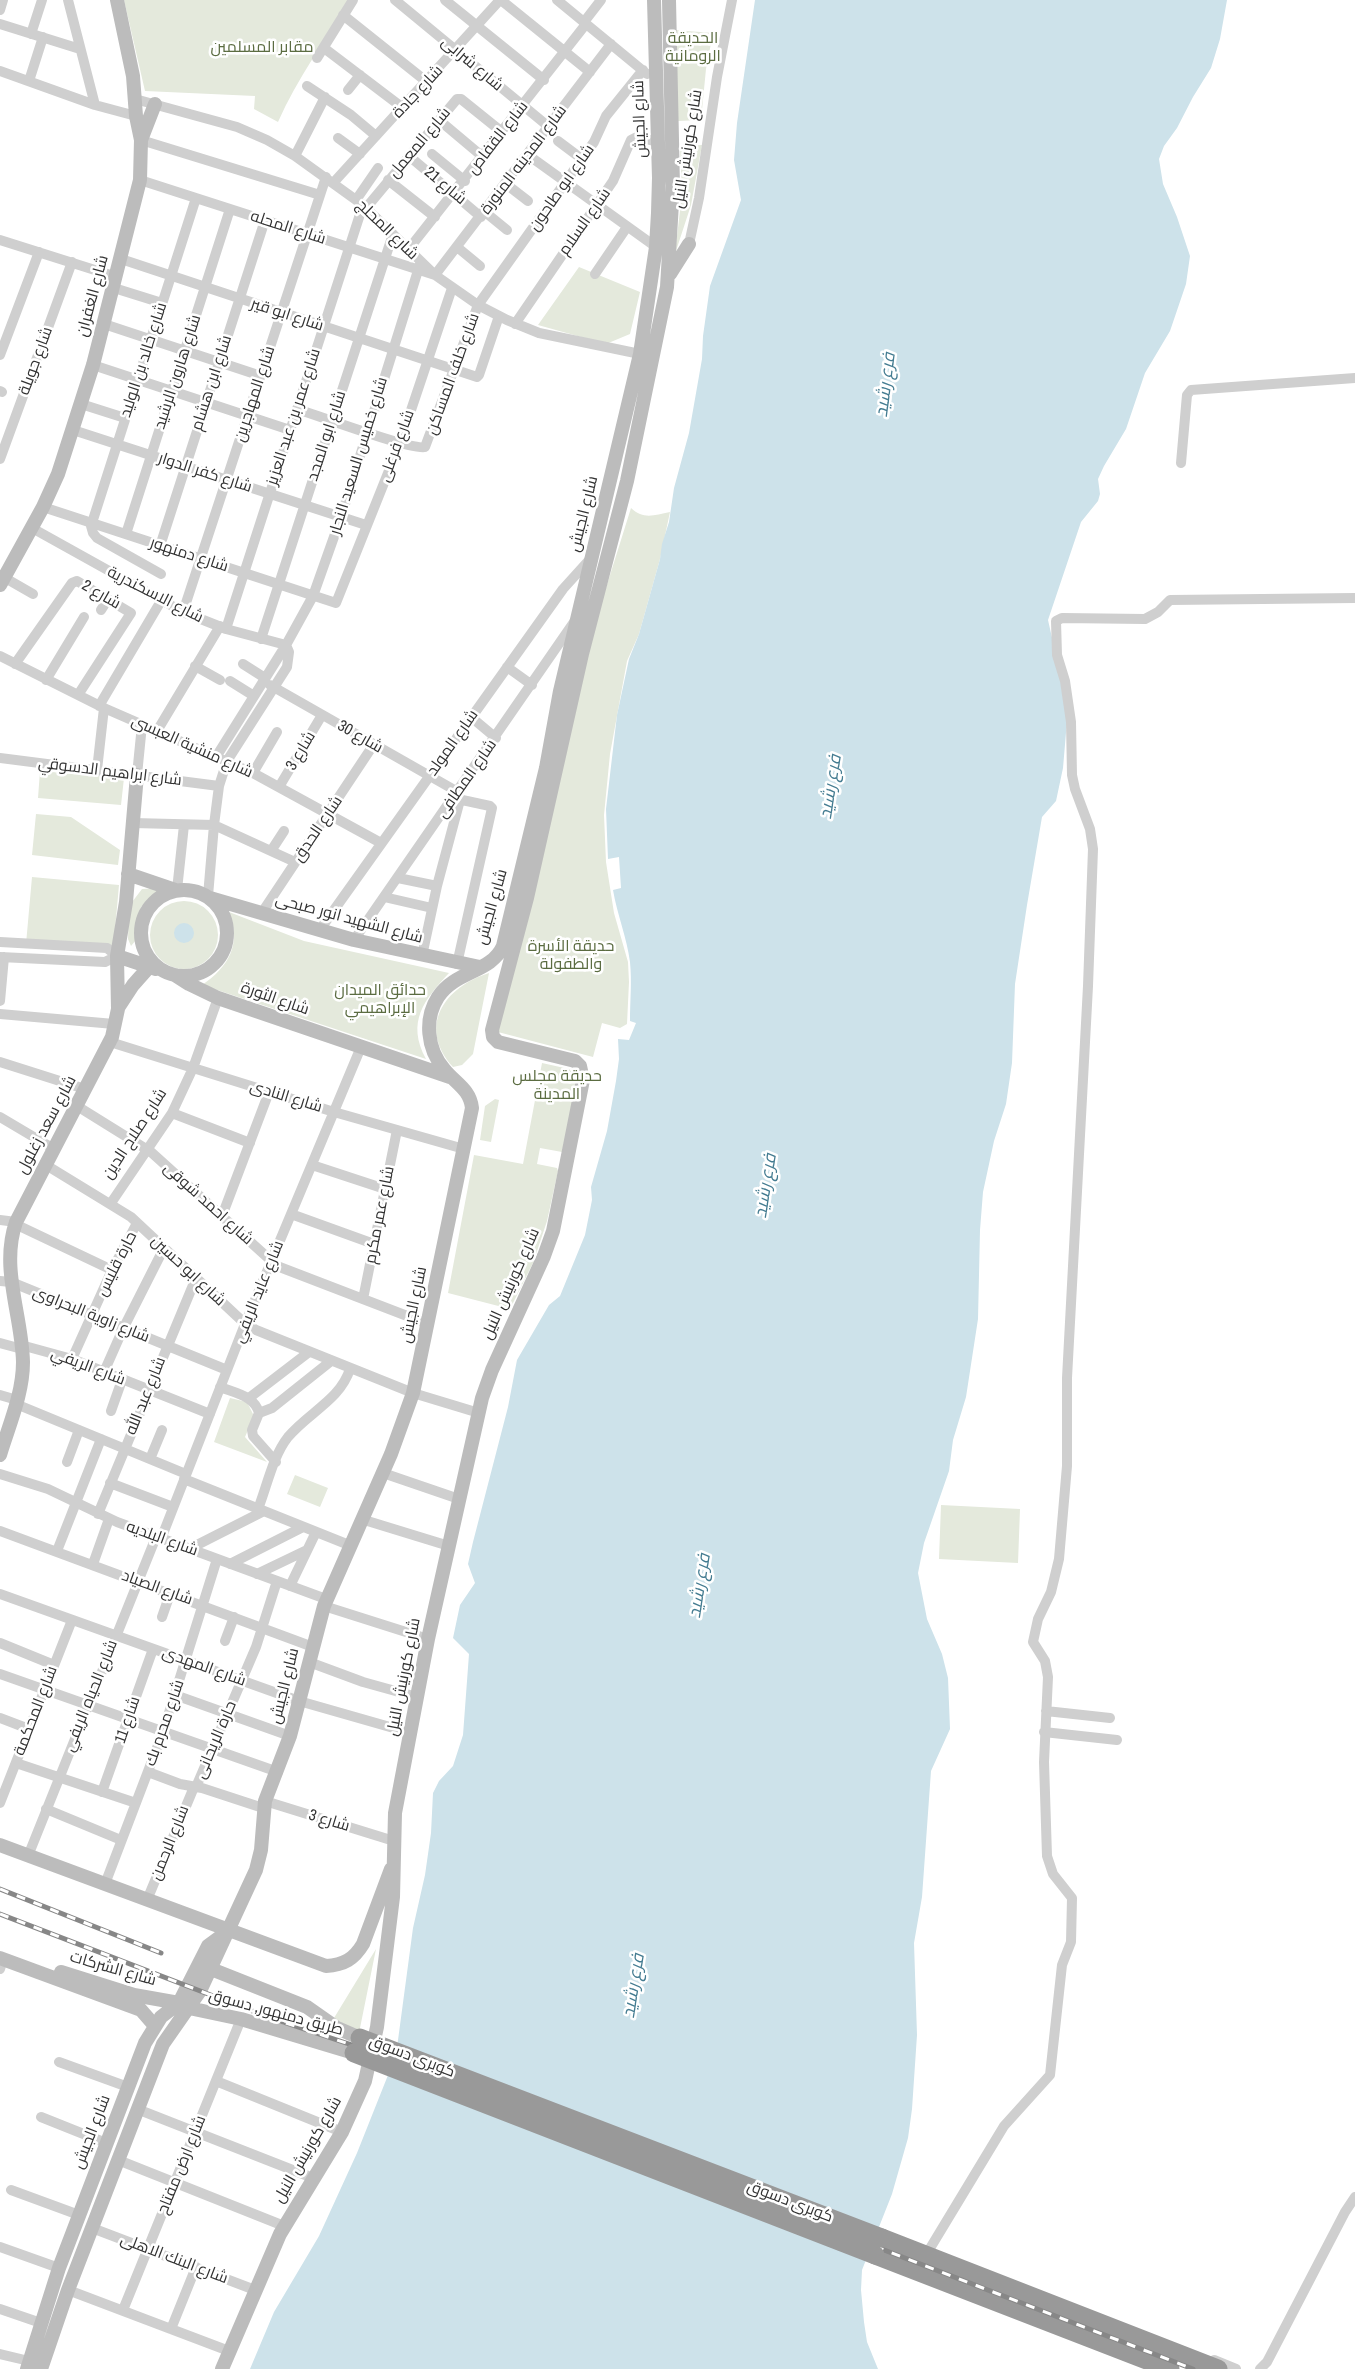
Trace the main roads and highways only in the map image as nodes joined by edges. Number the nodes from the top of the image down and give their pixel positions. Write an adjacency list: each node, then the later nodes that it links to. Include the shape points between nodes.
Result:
1 (117, 0): 5 (main road, شارع الغفران, via 133,76)
2 (654, 0): 14 (main road, شارع الجيش, via 659,195 656,247 640,354 503,946 497,957)
3 (669, 0): 7 (main road, شارع الجيش, via 673,186)
4 (155, 104): 5 (main road)
5 (141, 140): 8 (main road, شارع الغفران, via 140,180 116,282 73,430 43,507)
6 (689, 244): 7 (main road)
7 (669, 275): 17 (main road, شارع الجيش, via 627,481 588,626 527,898 492,1030)
8 (1, 579)
9 (137, 775): 10 (main road)
10 (128, 874): 11 (main road); 13 (main road)
11 (176, 890): 12 (main road, via 193,890); 15 (main road, via 160,896 148,907 141,930 146,953)
12 (209, 897): 14 (main road, شارع الشهيد انور صبحى, via 319,931); 15 (main road, via 226,922 227,932 218,959 194,975)
13 (117, 956): 15 (main road, شارع الثورة); 16 (main road, شارع سعد زغلول)
14 (480, 967): 18 (main road, شارع الجيش, via 462,975 444,989 430,1019 433,1052)
15 (162, 971): 16 (main road, via 133,985); 18 (main road, شارع الثورة, via 218,998)
16 (118, 1009): 19 (main road, شارع سعد زغلول, via 110,1042 15,1223 8,1247)
17 (495, 1040): 23 (main road, شارع كورنيش النيل, via 575,1061 580,1066 583,1080 553,1231 492,1370 479,1413 410,1733 394,1818)
18 (453, 1078): 24 (main road, شارع الجيش, via 466,1091 471,1102 471,1115 413,1393 383,1473 325,1602 290,1736 264,1805 259,1861)
19 (5, 1282): 20 (main road, شارع سعد زغلول, via 22,1347 22,1374 16,1402)
20 (3, 1433): 21 (main road, شارع سعد زغلول)
21 (0, 1455)
22 (0, 1845): 24 (main road)
23 (395, 1859): 24 (main road, via 363,1944 348,1961 338,1965 315,1964); 37 (main road, شارع كورنيش النيل, via 372,2055 355,2107 284,2226)
24 (228, 1931): 26 (main road, شارع الجيش); 28 (main road, شارع الجيش, via 204,1950)
25 (1, 1962): 27 (main road, شارع الشركات)
26 (211, 1969): 28 (main road, شارع الجيش, via 200,1991); 30 (main road, طريق دمنهور, دسوق, via 308,2007)
27 (36, 1970): 28 (main road, شارع الشركات, via 52,1970 134,1995); 29 (main road, شارع الشركات, via 55,1980 141,2010)
28 (184, 2005): 29 (main road, شارع الجيش, via 168,2010); 30 (main road, طريق دمنهور, دسوق); 32 (main road, شارع الجيش, via 166,2038)
29 (154, 2025): 31 (main road, شارع الجيش)
30 (357, 2046): 34 (highway, كوبرى دسوق, bridge); 36 (highway, كوبرى دسوق, bridge, via 882,2238)
31 (81, 2210): 32 (main road); 33 (main road, شارع الجيش, via 59,2268)
32 (98, 2211): 33 (main road, شارع الجيش, via 68,2290)
33 (44, 2332): 35 (main road, شارع الجيش)
34 (1150, 2365): 38 (highway, كوبرى دسوق)
35 (32, 2366)
36 (1211, 2366)
37 (222, 2369)
38 (1170, 2369)

